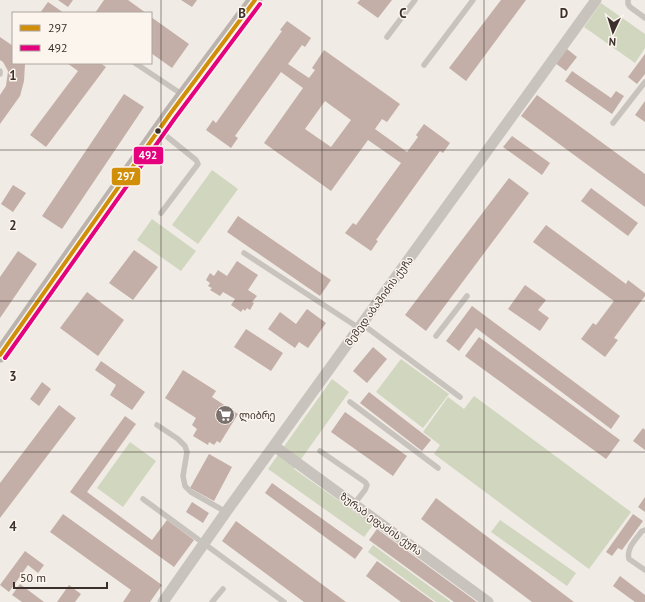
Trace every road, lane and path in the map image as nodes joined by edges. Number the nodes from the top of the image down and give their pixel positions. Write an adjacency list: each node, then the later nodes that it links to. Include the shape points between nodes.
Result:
1 (255, 0): 11 (street)
2 (415, 0): 7 (lane)
3 (473, 0): 9 (lane)
4 (596, 0): 17 (street, მემედ აბაშიძის ქუჩა)
5 (628, 0): 6 (lane, via 630,7)
6 (645, 18)
7 (387, 38)
8 (136, 64): 11 (lane)
9 (424, 65)
10 (645, 82): 12 (lane)
11 (184, 96): 13 (street)
12 (613, 123)
13 (159, 130): 14 (lane, via 198,164); 19 (street)
14 (161, 212)
15 (244, 253): 17 (lane)
16 (467, 296): 18 (lane)
17 (361, 327): 20 (lane); 23 (street, მემედ აბაშიძის ქუჩა)
18 (436, 336)
19 (0, 356)
20 (460, 397)
21 (350, 402): 25 (lane)
22 (157, 425): 28 (lane, via 178,438 185,446 185,486)
23 (274, 446): 27 (street, ზურაბ ეფაძის ქუჩა); 28 (street, მემედ აბაშიძის ქუჩა)
24 (320, 451): 27 (lane, via 367,485)
25 (438, 468)
26 (143, 499): 30 (lane)
27 (354, 504): 36 (street, ზურაბ ეფაძის ქუჩა)
28 (226, 512): 30 (street, მემედ აბაშიძის ქუჩა)
29 (645, 530): 31 (lane, via 628,554 629,559)
30 (204, 544): 33 (street, მემედ აბაშიძის ქუჩა); 35 (lane)
31 (645, 570)
32 (222, 588): 34 (lane)
33 (163, 602)
34 (212, 602)
35 (284, 602)
36 (488, 602)

